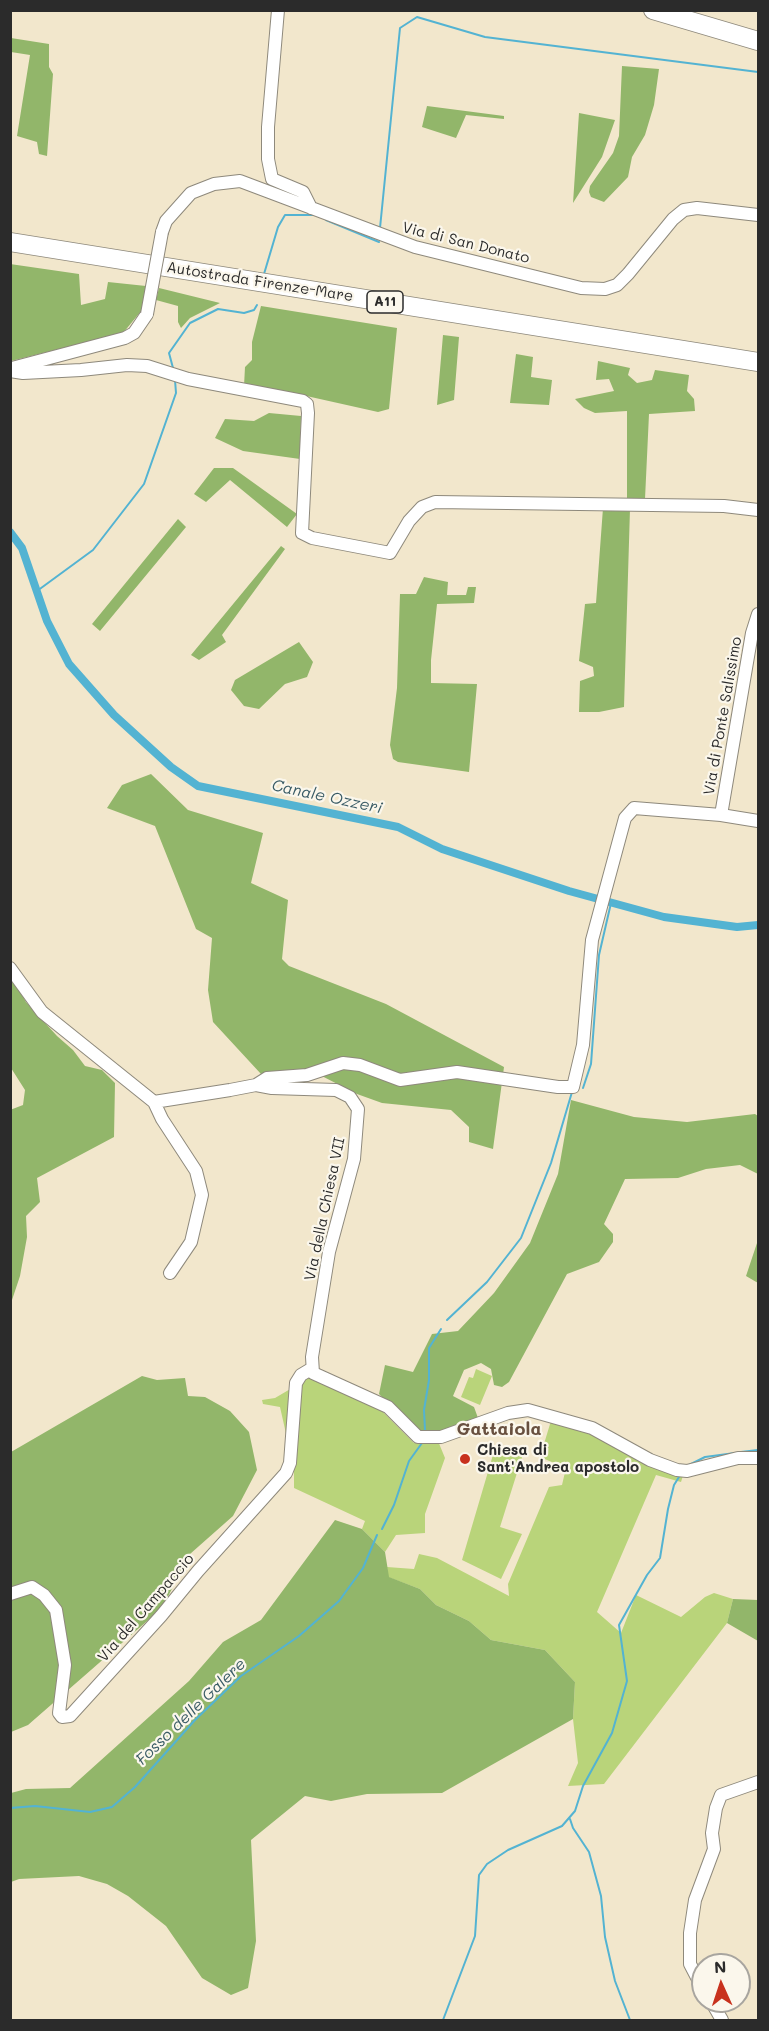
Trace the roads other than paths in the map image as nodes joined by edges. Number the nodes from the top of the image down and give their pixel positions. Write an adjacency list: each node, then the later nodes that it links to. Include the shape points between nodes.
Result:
1 (278, 10): 6 (street, via 268,159 272,179 303,192)
2 (653, 10): 5 (highway)
3 (697, 10): 4 (highway)
4 (759, 28)
5 (759, 41)
6 (311, 208): 7 (street, Via di San Donato, via 415,247 581,288 605,289 617,285 684,210); 13 (street, Via di San Donato, bridge, via 240,181 214,184 191,193 166,221 147,314 134,333)
7 (759, 215)
8 (10, 242): 10 (highway, Autostrada Firenze-Mare / A11)
9 (10, 254): 14 (highway, Autostrada Firenze-Mare / A11)
10 (654, 346): 11 (highway); 12 (highway, Autostrada Firenze-Mare / A11)
11 (759, 353)
12 (759, 362)
13 (10, 369): 15 (street, via 23,373 147,366 188,379 303,401 308,413 302,532 312,538 390,553 409,521 422,507 435,502)
14 (759, 374)
15 (759, 510)
16 (759, 615): 17 (street, Via di Ponte Salissimo, via 752,633)
17 (721, 815): 18 (street); 20 (street, Via di Ponte Salissimo, via 634,808 625,818 592,940 583,1045 573,1087 458,1072 400,1080 343,1063 307,1075 267,1078)
18 (759, 821)
19 (10, 968): 21 (street, via 42,1012)
20 (256, 1084): 21 (street); 23 (street, Via della Chiesa VII, via 336,1090 350,1097 358,1109 354,1159 329,1252)
21 (154, 1102): 22 (street, via 200,1182 202,1195 191,1242)
22 (170, 1273)
23 (311, 1369): 24 (street, via 388,1407 418,1437 441,1437 508,1413 528,1410 592,1428 677,1470 738,1458); 25 (street, Via del Campaccio, via 296,1383 286,1473 70,1716 62,1717 59,1713 65,1665 56,1610 44,1594 32,1587)
24 (759, 1458)
25 (10, 1594)
26 (759, 1782): 27 (street, via 721,1795 716,1808 714,1849 695,1900)
27 (691, 1966)

